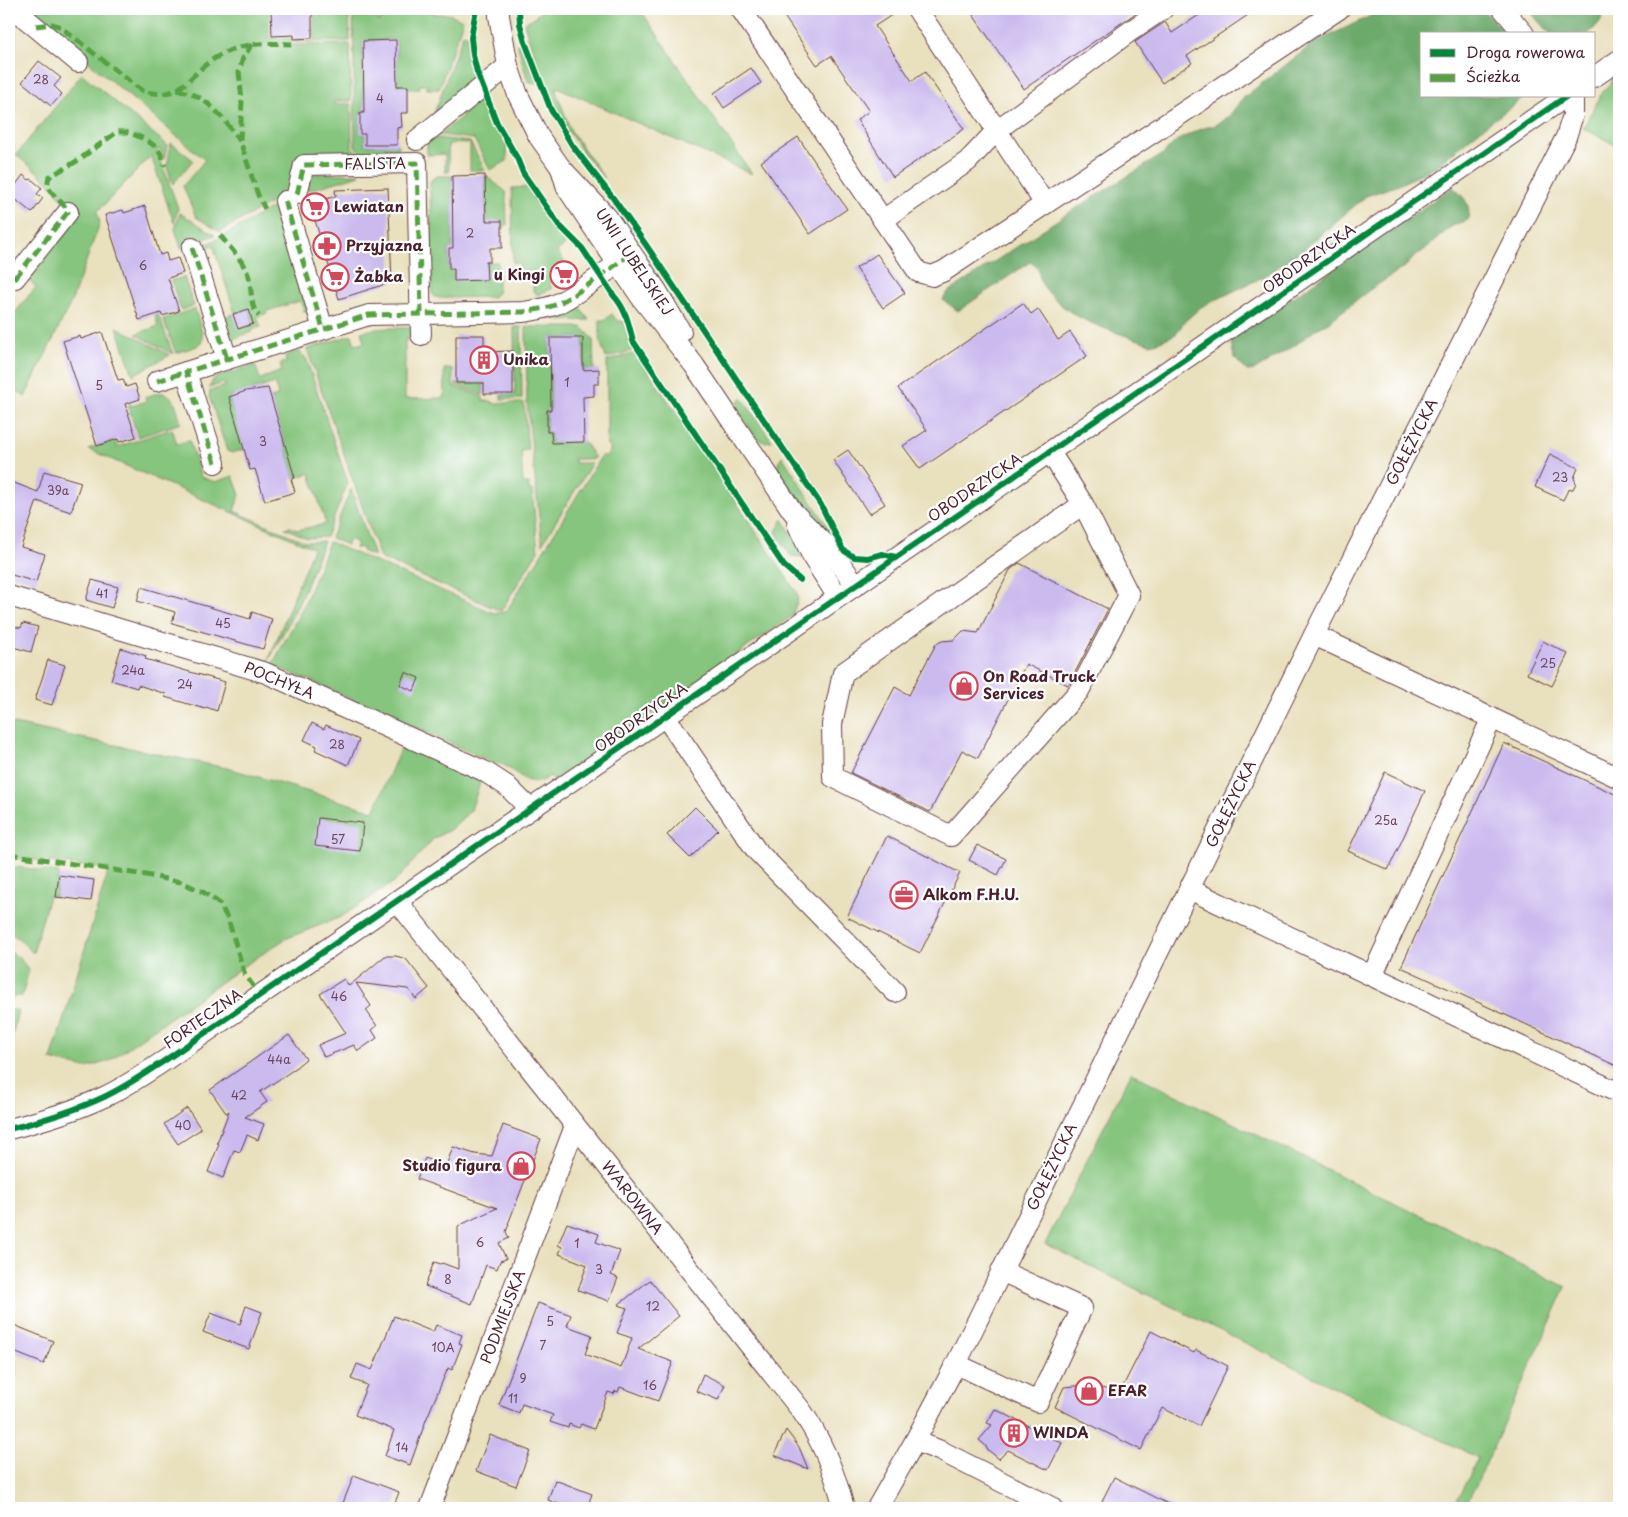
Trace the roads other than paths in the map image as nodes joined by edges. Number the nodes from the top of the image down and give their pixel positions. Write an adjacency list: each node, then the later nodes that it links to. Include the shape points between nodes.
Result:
1 (14, 9): 10 (street)
2 (499, 9): 11 (street, UNII LUBELSKIEJ)
3 (741, 9): 20 (street)
4 (917, 9): 15 (street)
5 (1164, 9): 15 (street)
6 (1339, 9): 18 (street)
7 (1503, 9): 8 (street)
8 (1522, 32)
9 (1619, 60): 12 (street)
10 (78, 62)
11 (508, 66): 16 (street); 17 (street, UNII LUBELSKIEJ, via 518,95 539,136)
12 (1596, 77)
13 (1564, 98): 31 (street, OBODRZYCKA)
14 (1573, 98): 38 (street, GOŁĘŻYCKA, via 1573,115 1566,136)
15 (997, 130): 18 (street); 20 (street, via 968,161)
16 (417, 140)
17 (561, 168): 22 (street, UNII LUBELSKIEJ, via 567,188); 28 (street, UNII LUBELSKIEJ, via 607,217 657,291 679,329)
18 (1045, 204): 20 (street, via 932,276 918,272)
19 (68, 212): 23 (street)
20 (883, 220)
21 (192, 248): 27 (street)
22 (622, 261): 24 (street, via 557,304 540,309); 28 (street, UNII LUBELSKIEJ, via 644,300)
23 (11, 279)
24 (421, 314): 25 (street, via 369,315); 25 (street, FALISTA, via 417,163 304,165 291,198); 26 (street)
25 (323, 328): 27 (street)
26 (421, 335)
27 (227, 359): 29 (street)
28 (694, 365): 34 (street, UNII LUBELSKIEJ)
29 (186, 372): 30 (street); 32 (street)
30 (157, 381)
31 (1050, 452): 33 (street); 35 (street, OBODRZYCKA)
32 (215, 463)
33 (1083, 504): 33 (street, via 843,673 832,724 833,777 950,836 1079,691 1129,595)
34 (793, 512): 35 (street, UNII LUBELSKIEJ, via 828,547); 37 (street, UNII LUBELSKIEJ, via 812,558)
35 (856, 585): 37 (street, OBODRZYCKA)
36 (9, 596): 42 (street, POCHYŁA, via 266,673 484,771 507,786)
37 (838, 597): 39 (street, OBODRZYCKA)
38 (1314, 635): 40 (street); 43 (street, GOŁĘŻYCKA)
39 (664, 716): 42 (street, OBODRZYCKA); 46 (street, via 756,850)
40 (1492, 718): 41 (street); 45 (street)
41 (1619, 778)
42 (530, 808): 44 (street, OBODRZYCKA)
43 (1189, 889): 45 (street); 50 (street, GOŁĘŻYCKA)
44 (397, 901): 48 (street, WAROWNA); 49 (street, FORTECZNA, via 137,1079 96,1100)
45 (1372, 976): 47 (street)
46 (895, 992)
47 (1619, 1093)
48 (575, 1126): 53 (street, PODMIEJSKA); 54 (street, WAROWNA, via 801,1410 826,1454 838,1482)
49 (9, 1129)
50 (1001, 1271): 51 (street, GOŁĘŻYCKA); 51 (street, via 1082,1308 1038,1402)
51 (956, 1364): 52 (street, GOŁĘŻYCKA)
52 (916, 1441): 55 (street, GOŁĘŻYCKA); 56 (street)
53 (430, 1508)
54 (844, 1508)
55 (877, 1508)
56 (1053, 1508)

